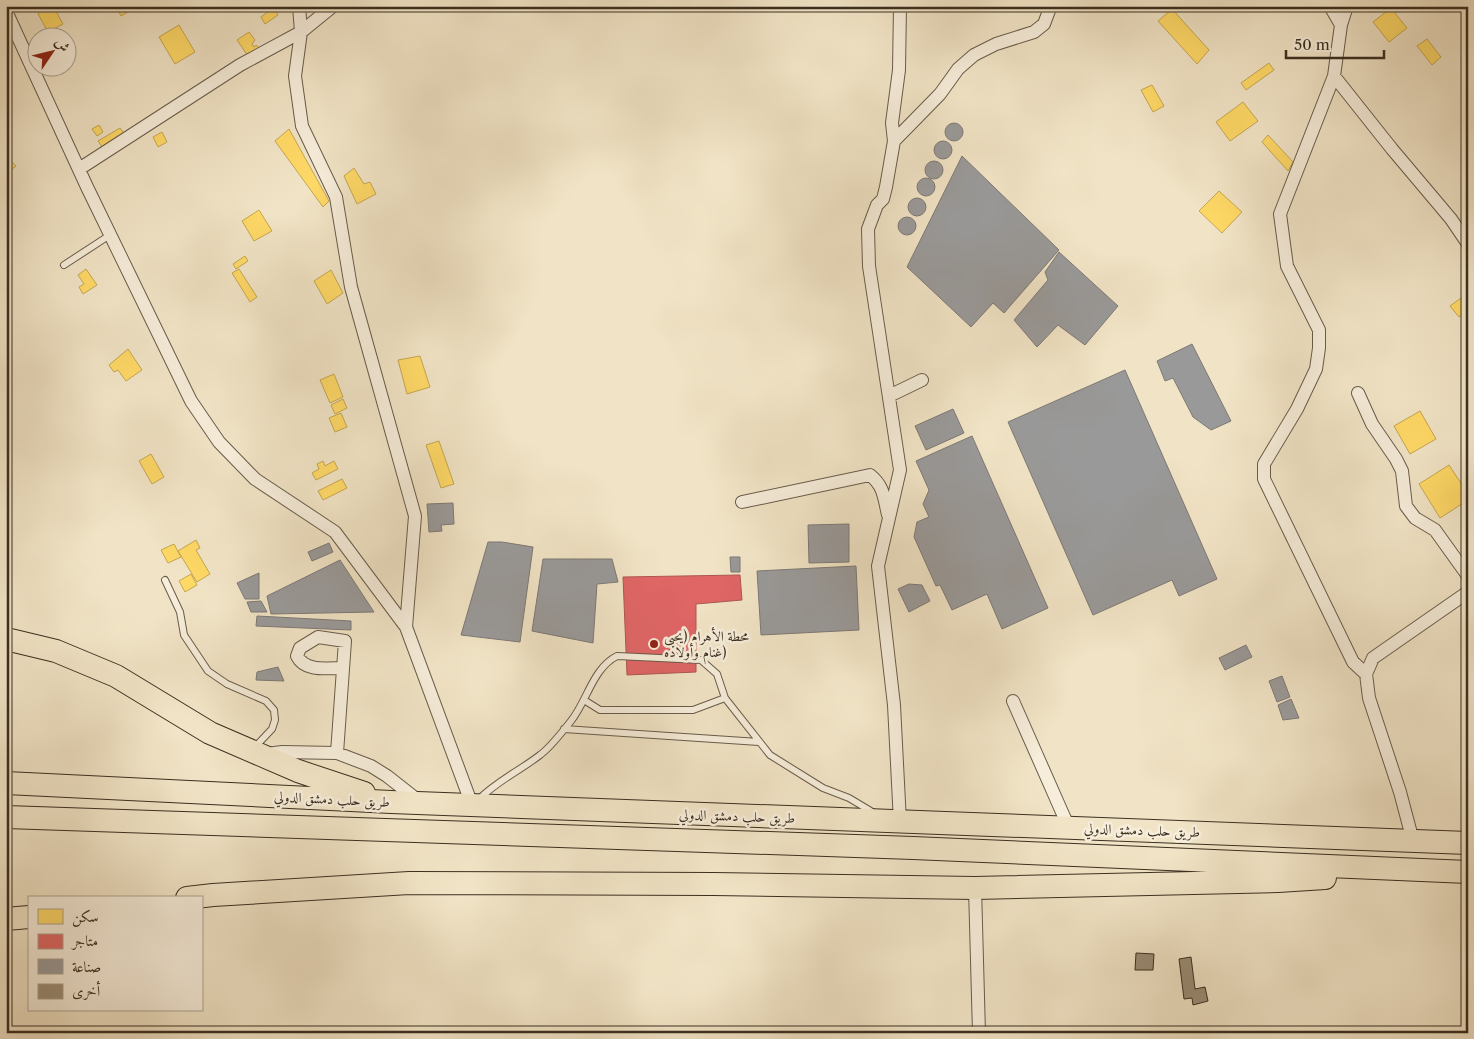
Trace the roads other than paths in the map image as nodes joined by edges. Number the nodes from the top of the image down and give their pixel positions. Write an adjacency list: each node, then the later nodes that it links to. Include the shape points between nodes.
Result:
1 (299, 6): 9 (street)
2 (332, 6): 9 (street)
3 (900, 6): 11 (street, via 899,70 892,123)
4 (1330, 6): 8 (street)
5 (1347, 6): 8 (street)
6 (1050, 8): 11 (street, via 1044,24 1034,32 974,55)
7 (6, 11): 12 (street)
8 (1341, 26): 10 (street)
9 (300, 32): 12 (street, via 240,65); 24 (street, via 295,76 302,126 336,197 351,287 414,516)
10 (1334, 76): 14 (street); 27 (street, via 1280,214 1287,266 1319,330 1316,369 1297,409 1264,464 1264,479 1353,662)
11 (894, 141): 18 (street, via 883,199 877,205 868,229 869,266)
12 (79, 169): 13 (street)
13 (110, 235): 15 (lane); 24 (street, via 190,401 219,442 255,479 335,532)
14 (1468, 244)
15 (64, 265)
16 (922, 380): 18 (street)
17 (1358, 393): 21 (street, via 1372,424 1402,471 1406,506 1415,518 1435,530)
18 (889, 396): 20 (street, via 900,470)
19 (742, 502): 20 (street, via 870,475 883,491)
20 (889, 520): 40 (street, via 878,566 894,705)
21 (1468, 576)
22 (164, 580): 33 (lane, via 180,612 184,636 208,671 227,684 266,700 274,710 272,729)
23 (1468, 592): 27 (street, via 1373,658)
24 (406, 626): 38 (street)
25 (6, 639): 33 (highway, via 56,652 116,676 210,733)
26 (342, 668): 34 (street)
27 (1366, 674): 42 (street, via 1369,698)
28 (725, 698): 29 (lane, via 693,710 600,710); 29 (lane, via 717,674 701,660 617,656 602,668); 32 (lane)
29 (584, 700): 31 (lane)
30 (1013, 701): 41 (street)
31 (564, 729): 32 (lane); 38 (lane, via 541,754 492,786)
32 (759, 742): 40 (lane, via 770,755 797,773)
33 (256, 753): 34 (street); 36 (highway)
34 (337, 753): 37 (street, via 387,776)
35 (6, 783): 36 (highway, طريق حلب دمشق الدولي)
36 (390, 802): 37 (highway, طريق حلب دمشق الدولي)
37 (422, 803): 38 (highway, طريق حلب دمشق الدولي)
38 (472, 805): 40 (highway, طريق حلب دمشق الدولي)
39 (6, 817): 44 (highway, طريق حلب دمشق الدولي)
40 (894, 822): 41 (highway, طريق حلب دمشق الدولي)
41 (1069, 828): 42 (highway, طريق حلب دمشق الدولي)
42 (1413, 841): 43 (highway, طريق حلب دمشق الدولي)
43 (1468, 843)
44 (1459, 871): 45 (highway, via 1278,881)
45 (975, 888): 46 (highway, via 409,883); 49 (street)
46 (202, 896)
47 (28, 917): 48 (highway)
48 (6, 919)
49 (980, 1033)

